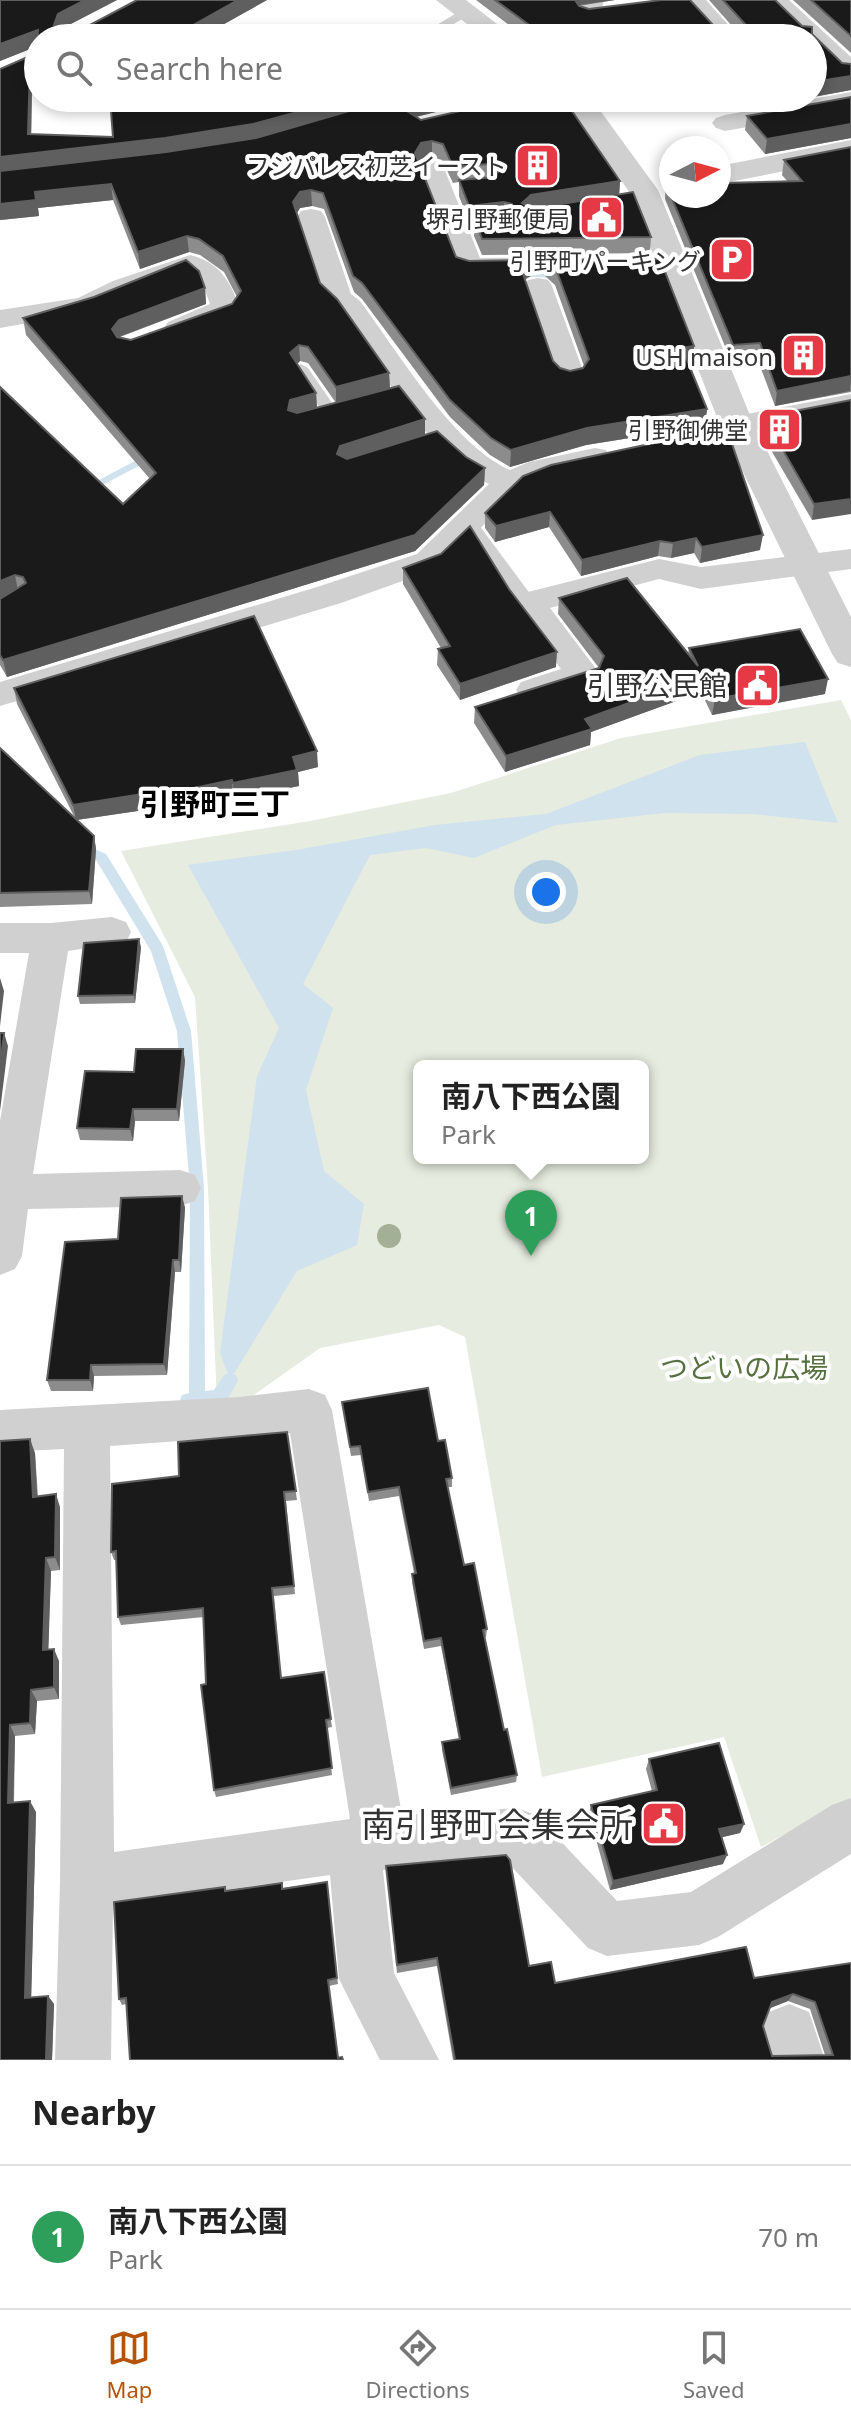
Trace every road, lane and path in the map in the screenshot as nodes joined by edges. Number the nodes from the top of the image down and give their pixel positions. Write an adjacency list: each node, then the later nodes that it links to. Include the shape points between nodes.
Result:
1 (693, 0): 3 (street); 9 (street)
2 (775, 0): 10 (street)
3 (663, 4)
4 (457, 6): 7 (lane); 8 (street)
5 (590, 7): 6 (street)
6 (618, 10)
7 (443, 24)
8 (482, 24)
9 (715, 24)
10 (801, 24)
11 (827, 48): 12 (street)
12 (851, 70)
13 (851, 100): 14 (street)
14 (827, 102)
15 (587, 112): 23 (street)
16 (764, 112): 18 (street)
17 (800, 112): 19 (street)
18 (725, 123)
19 (821, 138)
20 (851, 149): 21 (street)
21 (731, 173)
22 (441, 183): 26 (street, via 462,230 469,266 619,275)
23 (647, 194): 33 (street, via 664,274)
24 (311, 217): 35 (street, via 338,298 350,307 438,439)
25 (498, 285): 26 (street)
26 (538, 286): 30 (street)
27 (0, 319): 28 (street, via 85,305 190,263 220,285 222,312)
28 (147, 340)
29 (301, 368): 32 (lane)
30 (570, 376)
31 (851, 403): 33 (street)
32 (332, 413)
33 (729, 432): 38 (street)
34 (624, 451): 35 (street, via 540,469)
35 (510, 482): 36 (street)
36 (467, 521): 39 (lane); 41 (street, via 428,561)
37 (851, 559): 38 (street)
38 (806, 565): 39 (street, via 701,578 659,569); 40 (street)
39 (528, 603): 42 (street, via 583,674)
40 (851, 654)
41 (0, 694)
42 (502, 699)
43 (112, 932): 45 (street)
44 (0, 938): 45 (street)
45 (51, 938): 47 (street)
46 (180, 1188): 47 (street)
47 (4, 1192): 48 (street)
48 (0, 1256)
49 (87, 1427): 50 (street); 52 (street, via 309,1410); 53 (street)
50 (0, 1431)
51 (851, 1824): 52 (street, via 699,1918 607,1929 517,1834)
52 (367, 1844): 53 (street); 55 (street, via 367,1979)
53 (87, 1883): 54 (street)
54 (83, 2060)
55 (411, 2060)

